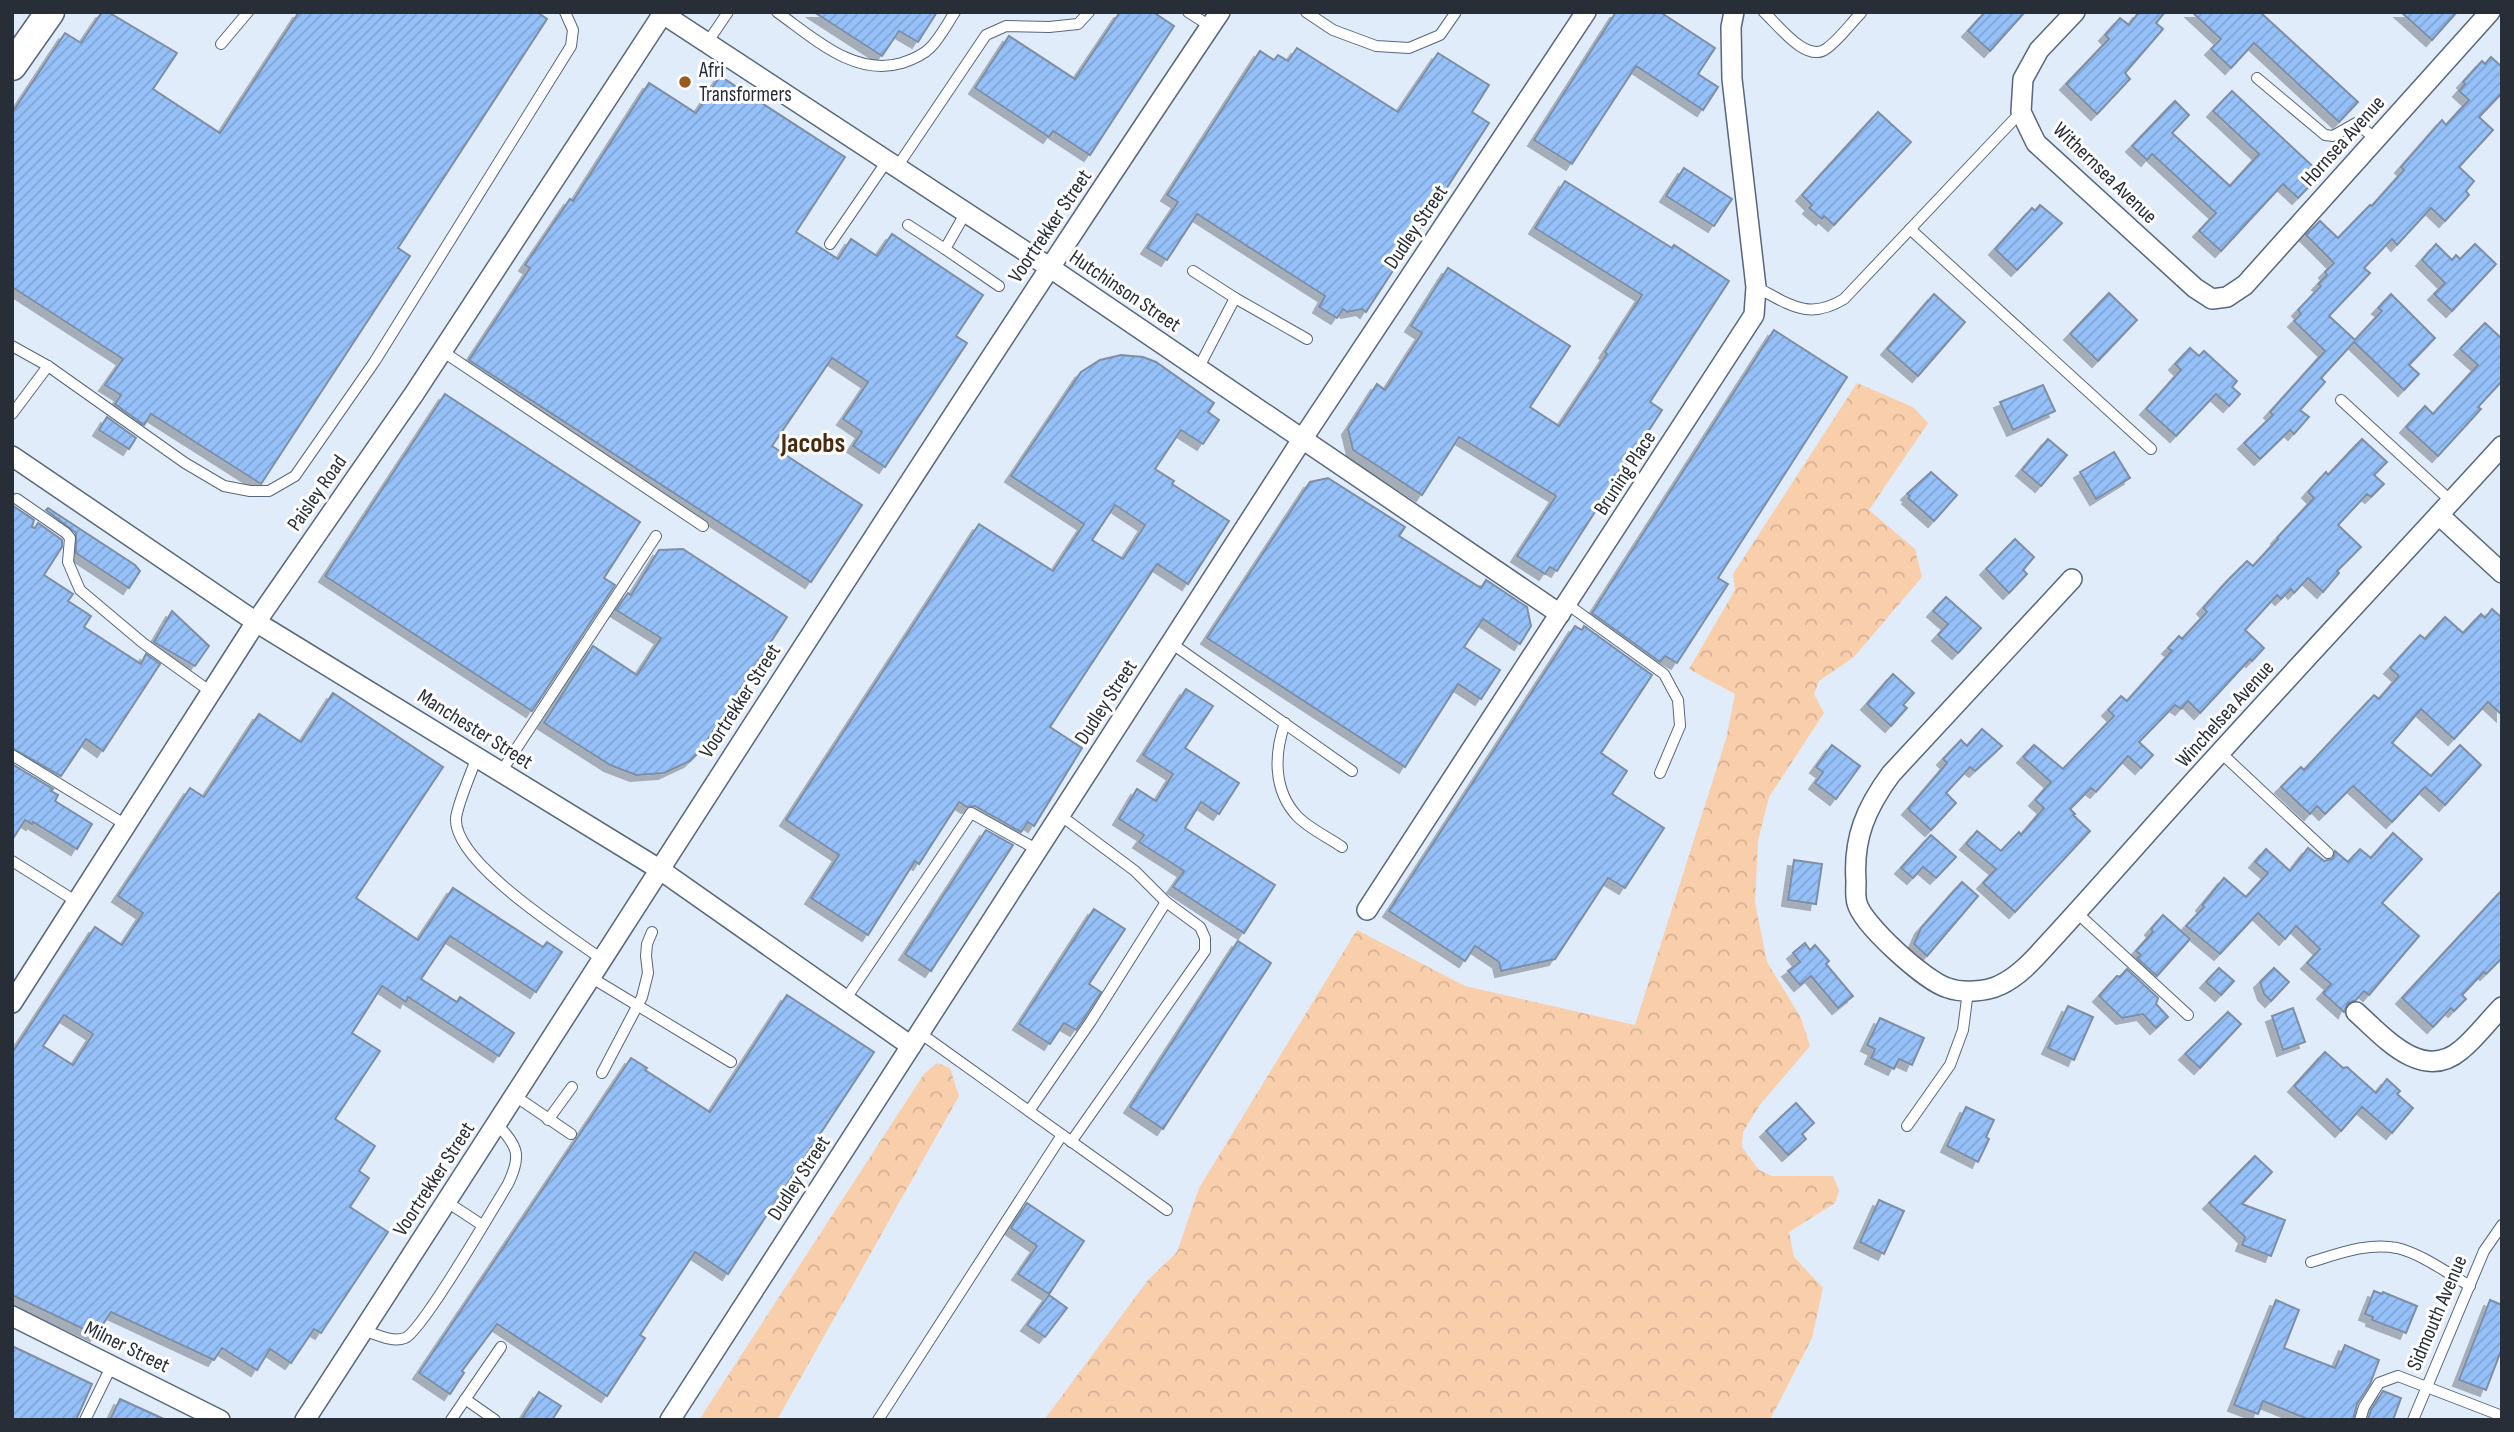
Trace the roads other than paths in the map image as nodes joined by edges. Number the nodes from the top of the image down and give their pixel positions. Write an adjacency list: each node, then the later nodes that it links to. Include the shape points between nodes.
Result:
1 (50, 12): 21 (main road)
2 (248, 12): 20 (lane)
3 (565, 12): 40 (lane, via 573,30 571,46 375,361 295,476 269,491 225,486)
4 (728, 12): 19 (lane)
5 (777, 12): 6 (lane, via 853,63 873,67 910,61 930,49)
6 (955, 12)
7 (1089, 12): 25 (lane, via 1078,24 1006,26 986,34)
8 (1188, 12): 18 (lane)
9 (1306, 12): 10 (lane, via 1333,30 1376,46 1409,48 1440,35)
10 (1456, 12)
11 (1586, 12): 44 (street, Dudley Street)
12 (1734, 12): 34 (street, Bruning Place, via 1732,79)
13 (1764, 12): 17 (lane, via 1804,50 1816,53 1825,50)
14 (2075, 12): 23 (street, via 2039,50 2024,78)
15 (2490, 12): 24 (street, Hornsea Avenue)
16 (662, 13): 19 (street, Hutchinson Street); 39 (street, Paisley Road)
17 (1861, 13)
18 (1215, 19): 31 (street, Voortrekker Street)
19 (707, 43): 25 (street, Hutchinson Street)
20 (221, 44)
21 (12, 66)
22 (2257, 78): 24 (lane, via 2325,135 2333,136 2356,123)
23 (2021, 112): 28 (lane); 35 (street, Withernsea Avenue, via 2036,143 2195,288 2212,299)
24 (2376, 139): 35 (street, Hornsea Avenue, via 2245,285)
25 (892, 164): 26 (street, Hutchinson Street); 29 (lane)
26 (966, 212): 30 (lane); 31 (street, Hutchinson Street)
27 (908, 225): 30 (lane)
28 (1910, 229): 34 (lane, via 1833,305 1799,309); 46 (lane)
29 (830, 244)
30 (945, 249): 33 (lane)
31 (1049, 267): 41 (street, Hutchinson Street); 71 (street, Voortrekker Street)
32 (1194, 271): 36 (lane)
33 (999, 286)
34 (1756, 288): 54 (street, Bruning Place, via 1754,315 1741,338)
35 (2227, 297)
36 (1235, 298): 37 (lane); 41 (lane)
37 (1307, 339)
38 (12, 346): 40 (lane)
39 (442, 351): 50 (lane); 55 (street, Paisley Road)
40 (48, 366): 43 (lane)
41 (1199, 367): 44 (street, Hutchinson Street)
42 (2342, 400): 49 (lane)
43 (12, 414)
44 (1303, 438): 54 (street, Hutchinson Street); 56 (street, Dudley Street)
45 (2502, 446): 49 (street, Winchelsea Avenue)
46 (2151, 449)
47 (12, 456): 55 (street, Manchester Street)
48 (17, 499): 57 (lane, via 70,538 68,562 80,590)
49 (2445, 508): 52 (street); 59 (street, Winchelsea Avenue)
50 (703, 526)
51 (656, 536): 63 (lane)
52 (2502, 573)
53 (2072, 579): 79 (street, via 1891,774 1873,798 1857,836 1857,903 1865,919 1932,980)
54 (1564, 609): 64 (lane, via 1664,674 1678,700 1680,726); 74 (street, Bruning Place)
55 (256, 622): 57 (street, Paisley Road); 61 (street, Manchester Street)
56 (1171, 643): 58 (lane); 65 (street, Dudley Street)
57 (211, 692): 66 (street, Paisley Road)
58 (1285, 723): 62 (lane); 67 (lane, via 1278,744 1281,790 1297,816)
59 (2220, 752): 69 (lane); 75 (street, Winchelsea Avenue)
60 (12, 755): 66 (lane)
61 (477, 757): 63 (street, Manchester Street); 77 (lane, via 456,819 462,840 477,862 509,892)
62 (1352, 771)
63 (501, 772): 71 (street, Manchester Street)
64 (1660, 773)
65 (1060, 815): 68 (street, Dudley Street); 73 (lane, via 1135,871)
66 (126, 825): 72 (street, Paisley Road)
67 (1342, 847)
68 (1038, 850): 80 (lane, via 971,813); 86 (street, Dudley Street)
69 (2329, 853)
70 (12, 861): 72 (lane)
71 (659, 869): 77 (street, Voortrekker Street); 80 (street, Manchester Street)
72 (77, 902): 81 (street, Paisley Road)
73 (1166, 902): 91 (lane); 96 (lane, via 1200,927 1205,951)
74 (1367, 910)
75 (2076, 912): 79 (street, Winchelsea Avenue, via 2018,973 1999,986); 85 (lane)
76 (653, 932): 82 (lane)
77 (603, 960): 78 (street, Voortrekker Street)
78 (592, 978): 82 (lane); 90 (street, Voortrekker Street)
79 (1968, 991): 94 (lane, via 1963,1030 1950,1065)
80 (845, 1000): 86 (street, Manchester Street)
81 (12, 1003)
82 (638, 1004): 87 (lane); 88 (lane)
83 (2502, 1007): 84 (street, via 2459,1052 2438,1061 2406,1056)
84 (2356, 1012)
85 (2188, 1015)
86 (915, 1040): 91 (lane); 115 (street, Dudley Street)
87 (731, 1062)
88 (602, 1073)
89 (572, 1087): 92 (lane)
90 (515, 1096): 92 (lane); 93 (street, Voortrekker Street)
91 (1029, 1111): 96 (lane)
92 (548, 1120): 95 (lane)
93 (497, 1124): 97 (street, Voortrekker Street); 100 (lane, via 512,1141 517,1164)
94 (1907, 1126)
95 (571, 1134)
96 (1067, 1139): 98 (lane); 116 (lane, via 1052,1154)
97 (447, 1202): 100 (lane); 104 (street, Voortrekker Street)
98 (1167, 1210)
99 (2502, 1224): 102 (lane, Sidmouth Avenue, via 2484,1251)
100 (482, 1226): 104 (lane, via 412,1334 394,1340)
101 (2311, 1262): 102 (lane, via 2361,1248 2397,1248)
102 (2470, 1286): 107 (lane, Sidmouth Avenue)
103 (12, 1316): 106 (street, Milner Street)
104 (363, 1330): 112 (street, Voortrekker Street)
105 (501, 1347): 108 (lane)
106 (112, 1365): 110 (lane); 111 (street, Milner Street)
107 (2427, 1386): 109 (lane); 117 (lane, via 2398,1376 2379,1383); 118 (lane, Sidmouth Avenue)
108 (465, 1399): 113 (lane); 114 (lane)
109 (2502, 1416)
110 (85, 1420)
111 (220, 1420)
112 (305, 1420)
113 (451, 1420)
114 (495, 1420)
115 (670, 1420)
116 (878, 1420)
117 (2360, 1420)
118 (2413, 1420)

